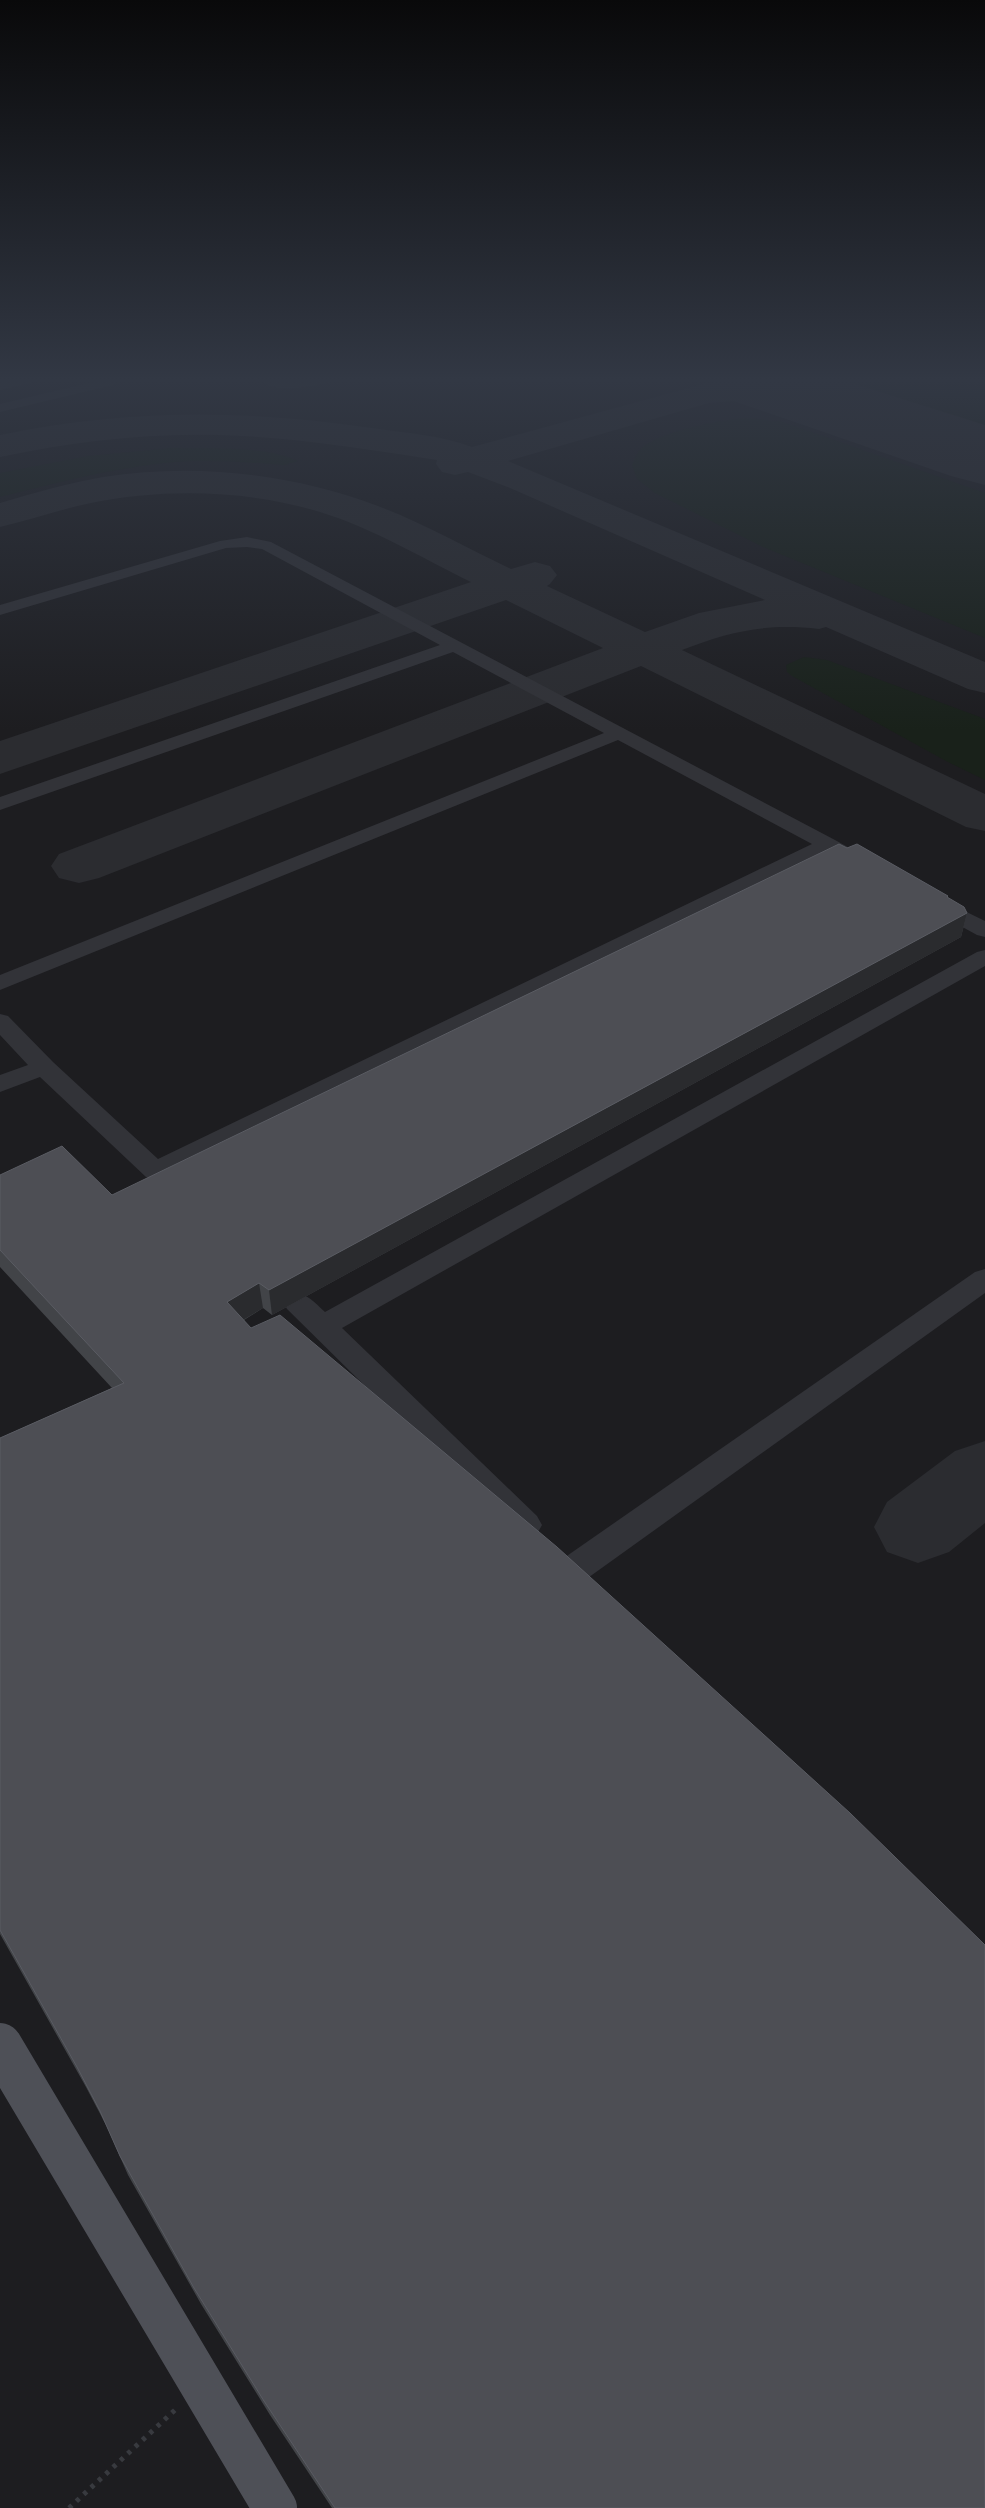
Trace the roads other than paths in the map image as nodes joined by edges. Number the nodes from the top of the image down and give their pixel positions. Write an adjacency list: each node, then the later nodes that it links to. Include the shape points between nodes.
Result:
1 (0, 610): 2 (street, via 203,550 247,542 274,548)
2 (455, 645): 3 (street); 4 (street)
3 (620, 733): 5 (street); 10 (street)
4 (0, 804)
5 (828, 844): 6 (street); 14 (street)
6 (880, 873)
7 (915, 892): 8 (street)
8 (985, 930)
9 (985, 957): 18 (street)
10 (0, 983)
11 (4, 1031): 12 (street)
12 (44, 1067): 13 (street); 14 (street)
13 (0, 1084)
14 (155, 1171): 15 (street)
15 (177, 1191)
16 (985, 1279): 19 (street)
17 (297, 1302): 18 (street)
18 (322, 1326): 19 (street)
19 (572, 1570): 20 (street)
20 (594, 1590)
21 (0, 2045): 24 (main road, bridge)
22 (0, 2068): 23 (street)
23 (268, 2508)
24 (275, 2508)

